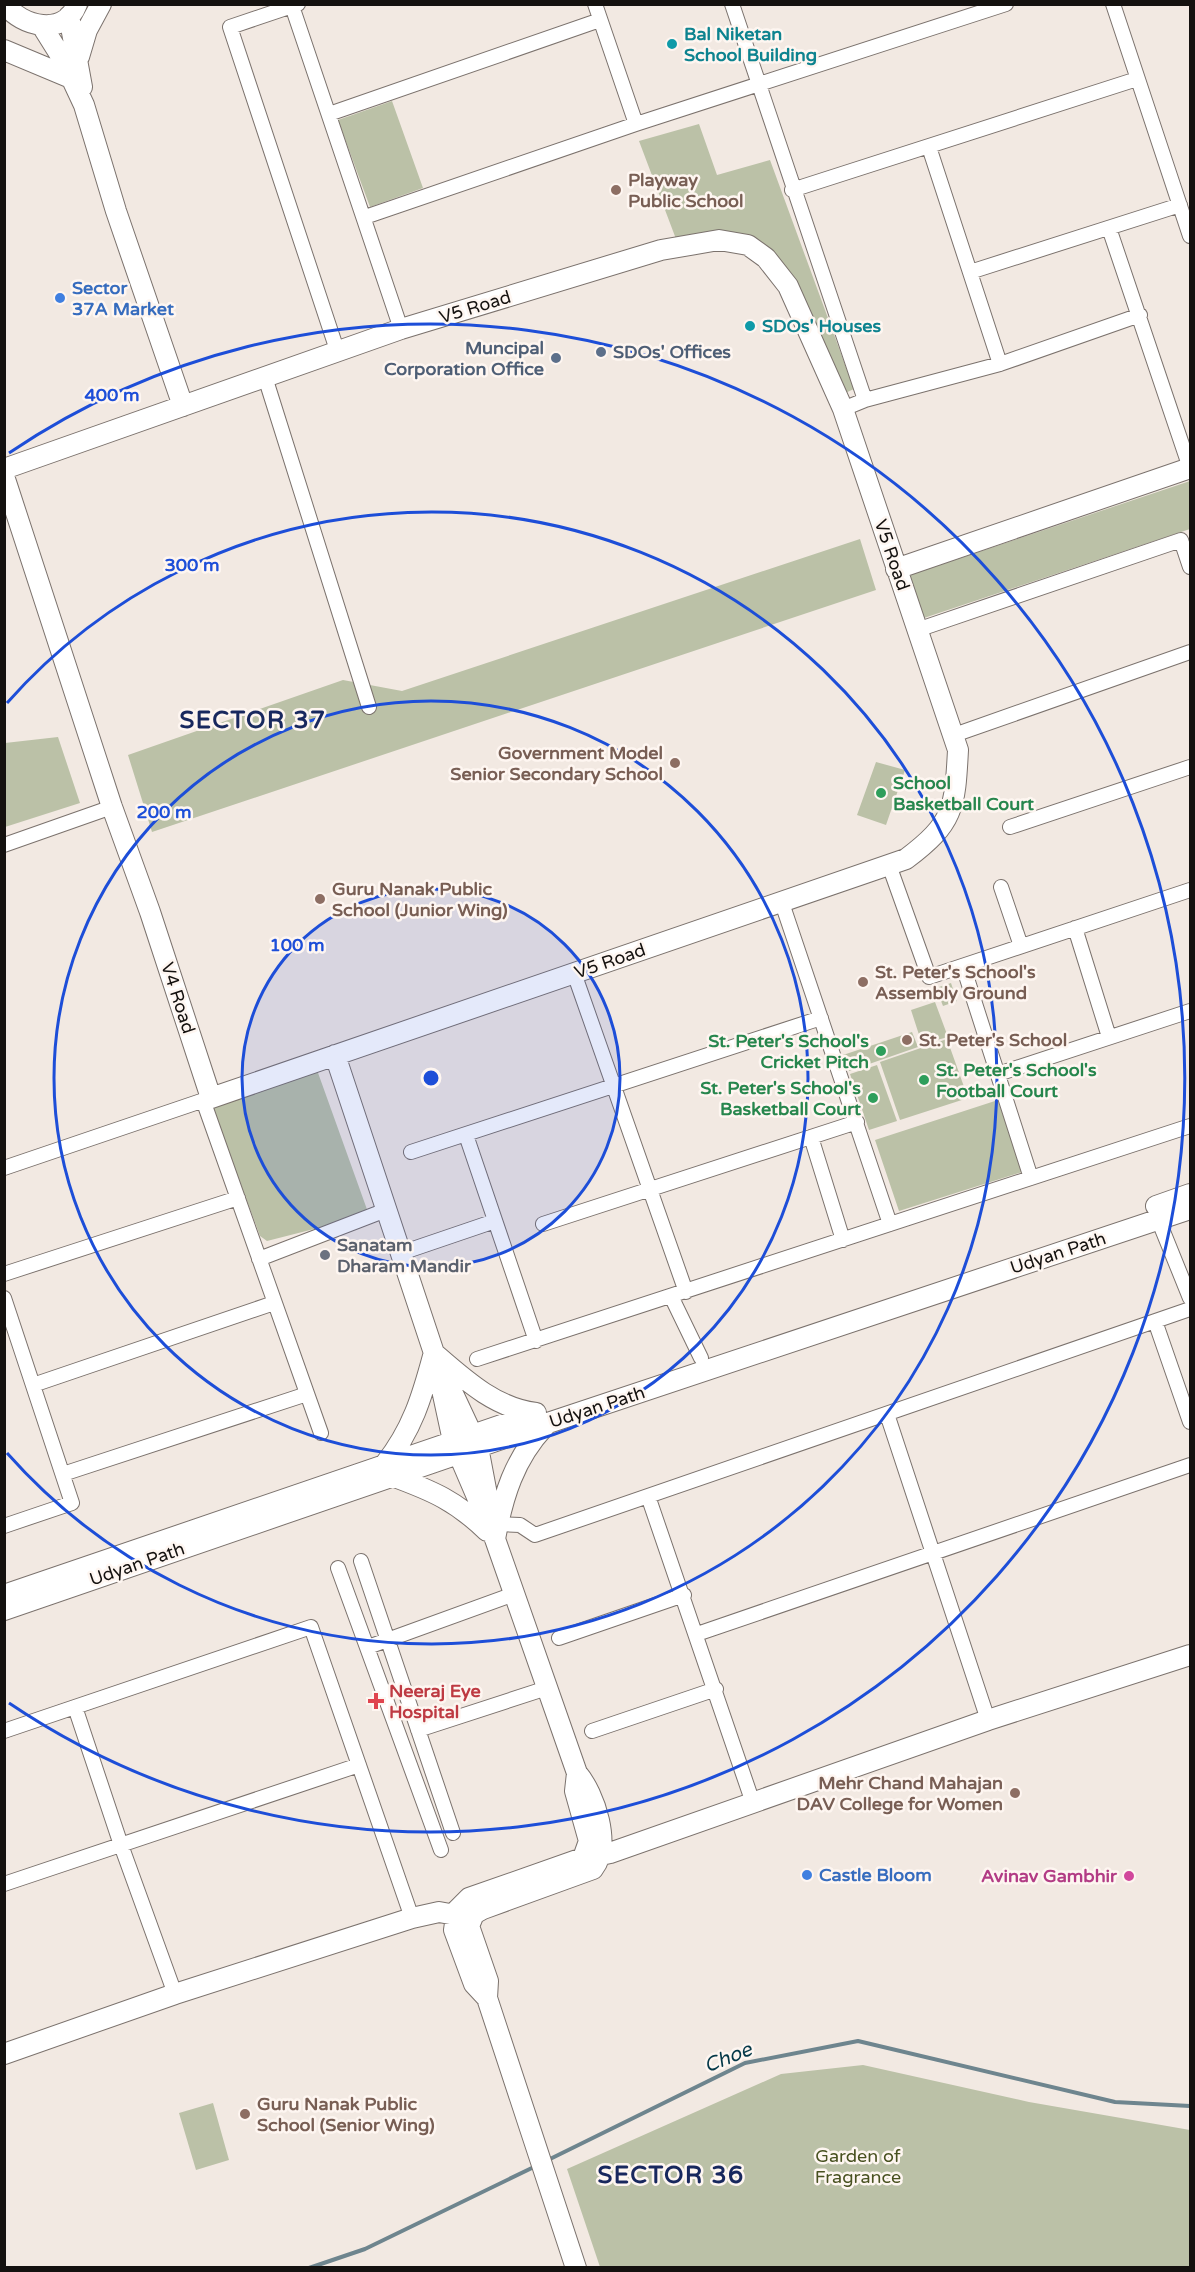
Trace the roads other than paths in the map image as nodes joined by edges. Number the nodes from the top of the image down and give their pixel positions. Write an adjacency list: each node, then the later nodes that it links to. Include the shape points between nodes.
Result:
1 (101, 4): 12 (street, via 87,30)
2 (595, 4): 9 (street)
3 (732, 4): 14 (street)
4 (1006, 4): 14 (street)
5 (1113, 4): 13 (street)
6 (295, 5): 15 (street); 26 (street, via 230,27)
7 (7, 9): 10 (street, via 24,23)
8 (73, 10): 10 (street, via 56,24); 12 (street)
9 (600, 20): 15 (street); 16 (street)
10 (42, 26): 12 (street)
11 (4, 50): 12 (street)
12 (75, 69): 30 (street, via 116,211)
13 (1137, 79): 17 (street); 19 (street)
14 (759, 85): 16 (street); 18 (street)
15 (329, 114): 20 (street)
16 (636, 124): 20 (street)
17 (929, 147): 18 (street); 23 (street)
18 (792, 190): 29 (street)
19 (1180, 206): 21 (street); 22 (street)
20 (365, 217): 25 (street)
21 (1109, 228): 23 (street); 24 (street)
22 (1191, 236)
23 (970, 272): 27 (street)
24 (1140, 315): 27 (street); 32 (street)
25 (401, 329): 26 (street, V5 Road); 31 (street, V5 Road, via 661,250 719,240 748,245 766,258 788,286)
26 (338, 352): 28 (street, V5 Road)
27 (1000, 364): 29 (street)
28 (265, 377): 30 (street, V5 Road); 39 (street)
29 (865, 400): 31 (street)
30 (183, 406): 33 (street, V5 Road)
31 (843, 409): 36 (street, V5 Road)
32 (1191, 468): 36 (street)
33 (4, 469)
34 (4, 476): 42 (street, V4 Road)
35 (1191, 567): 37 (street, via 1181,540)
36 (897, 569): 37 (street, V5 Road)
37 (917, 630): 40 (street, V5 Road)
38 (1191, 652): 40 (street)
39 (369, 707)
40 (954, 735): 45 (street, V5 Road, via 958,750 956,788 948,820 927,844)
41 (1191, 767): 43 (street)
42 (112, 807): 44 (street); 59 (street, V4 Road, via 150,912)
43 (1010, 827)
44 (4, 845)
45 (890, 865): 48 (street, V5 Road); 51 (street, via 928,977)
46 (1001, 887): 50 (street)
47 (1191, 890): 49 (street)
48 (782, 903): 52 (street, V5 Road); 54 (street)
49 (1075, 928): 50 (street); 55 (street)
50 (1021, 946): 51 (street)
51 (963, 966): 57 (street)
52 (574, 973): 56 (street, V5 Road); 58 (street)
53 (1191, 1011): 55 (street)
54 (821, 1018): 58 (street); 60 (street)
55 (1109, 1037): 57 (street)
56 (334, 1055): 59 (street); 71 (street)
57 (998, 1074): 66 (street)
58 (614, 1086): 62 (street); 67 (street)
59 (207, 1099): 65 (street); 69 (street)
60 (857, 1122): 63 (street); 75 (street)
61 (1191, 1125): 66 (street)
62 (466, 1135): 64 (street); 73 (street)
63 (811, 1137): 67 (street); 76 (street)
64 (411, 1152)
65 (4, 1168)
66 (1031, 1178): 75 (street)
67 (650, 1189): 74 (street); 80 (street)
68 (1191, 1194): 89 (street, Udyan Path)
69 (238, 1198): 78 (street); 79 (street)
70 (1191, 1209): 72 (street, Udyan Path)
71 (386, 1210): 77 (street); 78 (street)
72 (1158, 1220): 83 (street); 94 (street, Udyan Path)
73 (495, 1221): 77 (street); 87 (street)
74 (543, 1224)
75 (890, 1224): 76 (street)
76 (843, 1240): 80 (street)
77 (400, 1253): 88 (street)
78 (259, 1259): 84 (street)
79 (4, 1274)
80 (686, 1292): 81 (street)
81 (671, 1296): 87 (street); 89 (street)
82 (4, 1298): 91 (street)
83 (1191, 1298)
84 (274, 1303): 91 (street); 92 (street)
85 (1191, 1309): 86 (street)
86 (1155, 1321): 93 (street); 95 (street)
87 (536, 1341): 90 (street)
88 (434, 1353): 94 (street, via 467,1382 510,1407); 97 (street); 98 (street); 100 (street, via 417,1411)
89 (701, 1358): 94 (street, Udyan Path)
90 (477, 1359)
91 (33, 1385): 101 (street)
92 (307, 1394): 96 (street); 101 (street)
93 (887, 1414): 102 (street); 105 (street)
94 (542, 1418): 97 (street, Udyan Path); 104 (street, via 513,1472 502,1501)
95 (1191, 1422)
96 (321, 1433)
97 (475, 1441): 98 (street, Udyan Path); 104 (street)
98 (456, 1448): 100 (street, Udyan Path); 104 (street)
99 (1191, 1465): 105 (street)
100 (389, 1470): 104 (street, via 438,1493); 109 (street, Udyan Path); 111 (street, Udyan Path)
101 (63, 1474): 103 (street, via 72,1503)
102 (648, 1496): 104 (street, via 535,1535 520,1525); 110 (street)
103 (4, 1526)
104 (497, 1532): 108 (street)
105 (934, 1553): 112 (street); 120 (street)
106 (361, 1561): 113 (street)
107 (338, 1568): 115 (street)
108 (514, 1594): 113 (street); 117 (street)
109 (4, 1595)
110 (684, 1595): 112 (street); 114 (street)
111 (4, 1610)
112 (697, 1634): 118 (street)
113 (388, 1638): 115 (street); 121 (street)
114 (559, 1638)
115 (368, 1647): 128 (street)
116 (1191, 1655): 120 (street)
117 (547, 1688): 121 (street); 129 (street, via 577,1773 575,1791)
118 (716, 1689): 123 (street); 125 (street)
119 (75, 1707): 122 (street); 124 (street, via 311,1627); 127 (street)
120 (988, 1720): 125 (street)
121 (418, 1730): 126 (street)
122 (4, 1731)
123 (592, 1731)
124 (358, 1765): 127 (street); 132 (street)
125 (753, 1803): 129 (street)
126 (453, 1833)
127 (121, 1845): 130 (street); 133 (street)
128 (441, 1850)
129 (593, 1854): 131 (street, via 593,1869 584,1874)
130 (4, 1884)
131 (464, 1915): 132 (street, via 440,1912); 135 (street, via 454,1930 474,1984 487,1998)
132 (412, 1918): 133 (street)
133 (175, 1994): 134 (street)
134 (4, 2054)
135 (576, 2268)

